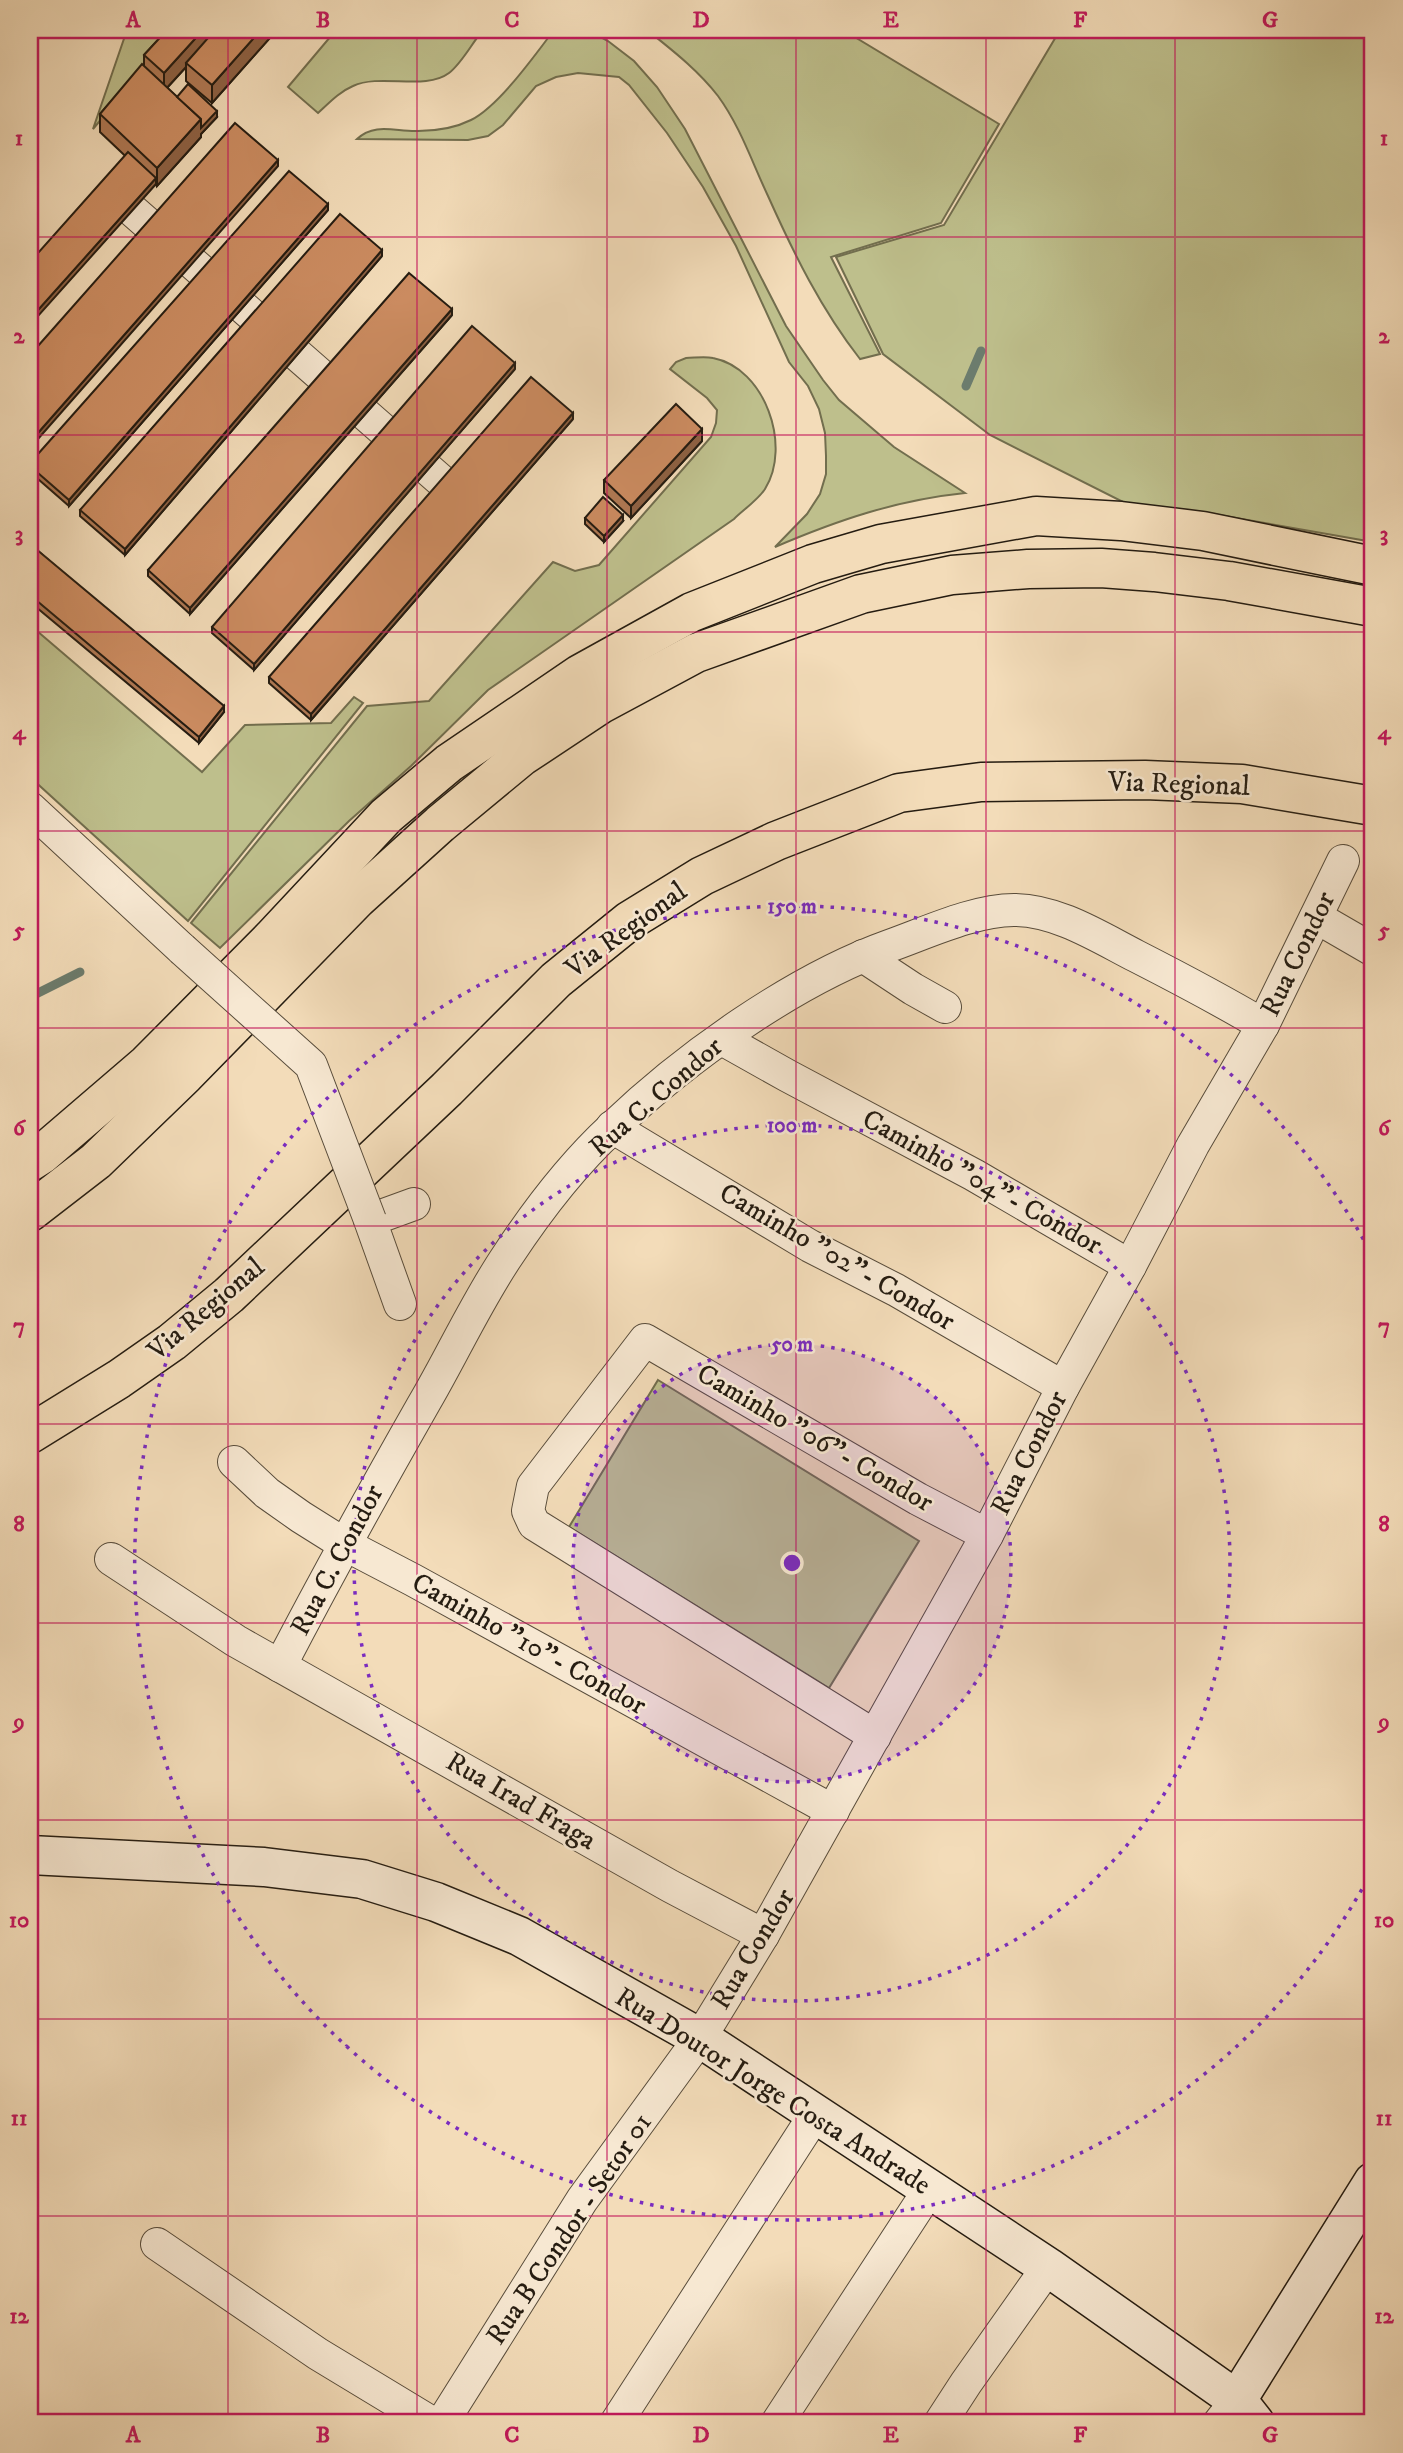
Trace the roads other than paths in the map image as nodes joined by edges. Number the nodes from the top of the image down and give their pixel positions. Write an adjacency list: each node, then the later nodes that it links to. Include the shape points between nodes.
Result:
1 (115, 197): 2 (street)
2 (462, 499)
3 (1373, 566): 15 (main road, via 1203,531 1036,516 881,544 813,564 692,612 580,674 449,763 386,816 147,1064)
4 (1373, 607): 17 (main road, via 1154,572 1028,569 952,575 861,594 696,653 601,704 521,757 440,824 358,899 96,1161)
5 (1373, 806): 22 (main road, Via Regional, via 1242,784 981,782 899,793 776,841 702,876 619,929 555,981 229,1295 172,1342)
6 (30, 808): 18 (street, bridge, via 312,1065)
7 (1343, 861): 8 (street, Rua Condor)
8 (1316, 917): 9 (street); 12 (street, Rua Condor)
9 (1373, 950)
10 (863, 956): 11 (street); 12 (street, Rua C. Condor, via 992,912 1042,914 1080,927); 13 (street, Rua C. Condor, via 781,999)
11 (945, 1007)
12 (1263, 1025): 19 (street, Rua Condor)
13 (722, 1039): 14 (street, Rua C. Condor); 19 (street, Caminho "04"- Condor, via 974,1175)
14 (612, 1127): 21 (street, Caminho "02"- Condor, via 810,1246); 25 (street, Rua C. Condor, via 506,1257)
15 (30, 1162)
16 (414, 1204): 18 (street)
17 (30, 1212)
18 (370, 1220): 20 (street)
19 (1130, 1266): 21 (street, Rua Condor)
20 (400, 1304)
21 (1063, 1387): 24 (street, Rua Condor)
22 (39, 1426)
23 (234, 1462): 25 (street, Caminho "10"- Condor, via 267,1493)
24 (987, 1535): 28 (street, Rua Condor); 28 (street, Caminho "06"- Condor, via 645,1340 533,1486 528,1511 534,1524)
25 (344, 1544): 27 (street, Rua C. Condor); 29 (street, Caminho "10"- Condor)
26 (111, 1559): 27 (street, Rua Irad Fraga)
27 (281, 1666): 31 (street, Rua Irad Fraga)
28 (875, 1736): 29 (street, Rua Condor)
29 (832, 1811): 31 (street, Rua Condor)
30 (30, 1855): 32 (main road, Rua Doutor Jorge Costa Andrade, via 264,1867 362,1879 436,1902 519,1936)
31 (763, 1935): 32 (street, Rua Condor)
32 (700, 2038): 33 (main road, Rua Doutor Jorge Costa Andrade); 40 (street, Rua B Condor - Setor 01, via 582,2200)
33 (816, 2113): 35 (main road, Rua Doutor Jorge Costa Andrade); 41 (street)
34 (1373, 2182): 38 (main road)
35 (929, 2190): 37 (main road, Rua Doutor Jorge Costa Andrade); 42 (street)
36 (158, 2244): 39 (street, via 318,2354)
37 (1048, 2267): 38 (main road, Rua Doutor Jorge Costa Andrade); 43 (street)
38 (1237, 2415)
39 (432, 2423)
40 (442, 2423)
41 (616, 2423)
42 (777, 2423)
43 (940, 2423)

